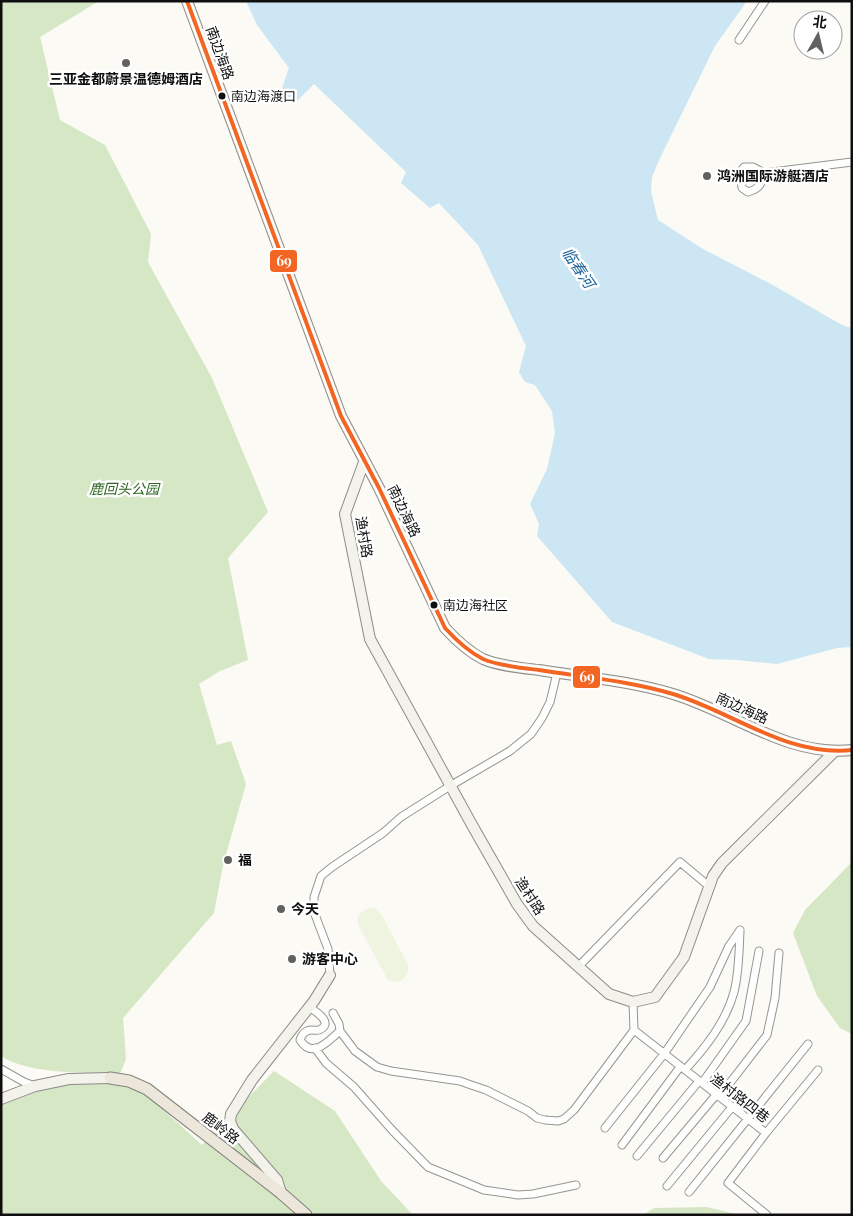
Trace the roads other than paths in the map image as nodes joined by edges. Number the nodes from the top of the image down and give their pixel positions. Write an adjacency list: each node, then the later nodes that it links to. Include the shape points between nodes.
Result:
1 (187, 1): 6 (street, 南边海路, via 341,416)
2 (764, 1): 3 (street)
3 (739, 40)
4 (852, 162): 5 (street)
5 (764, 173)
6 (364, 462): 7 (street, 南边海路, via 445,628 484,659); 10 (street, 渔村路, via 345,514 370,639)
7 (557, 673): 9 (street, 南边海路, via 672,694 775,738); 10 (street, via 550,702 531,734 510,751)
8 (852, 750): 9 (street, 南边海路)
9 (834, 752): 11 (street, via 722,863)
10 (450, 786): 14 (street, 渔村路, via 517,904 533,926); 15 (street, via 401,817 321,876 314,897 314,912 328,949)
11 (710, 887): 14 (street, via 680,862); 16 (street, via 684,957 655,997)
12 (759, 951): 28 (street, via 746,1021)
13 (779, 954): 30 (street, via 775,998 766,1035)
14 (578, 967): 16 (street, 渔村路, via 609,994)
15 (330, 975): 17 (street)
16 (633, 1002): 19 (street)
17 (309, 1007): 22 (street, via 325,1021 319,1030 306,1031 300,1038 304,1046); 42 (street, via 252,1080 231,1114 233,1129 277,1180)
18 (333, 1013): 20 (street)
19 (634, 1030): 20 (street, via 574,1110 558,1121 537,1118 486,1090 460,1081 377,1067 355,1051); 23 (street, 渔村路四巷)
20 (340, 1031): 22 (street, via 324,1045)
21 (808, 1044): 33 (street)
22 (315, 1048): 39 (street, via 428,1167 484,1190 518,1195)
23 (664, 1054): 24 (street, 渔村路四巷); 24 (street, via 710,987 740,930 734,993 705,1048); 34 (street)
24 (683, 1068): 28 (street, 渔村路四巷); 36 (street)
25 (1, 1069): 29 (street)
26 (818, 1070): 35 (street)
27 (110, 1078): 29 (street, via 69,1079); 42 (main road, 鹿岭路, via 129,1081 147,1089)
28 (700, 1082): 30 (street, 渔村路四巷); 37 (street)
29 (35, 1086): 31 (street)
30 (717, 1096): 32 (street, 渔村路四巷); 38 (street)
31 (1, 1099)
32 (732, 1107): 33 (street, 渔村路四巷); 40 (street)
33 (748, 1120): 35 (street, 渔村路四巷); 41 (street)
34 (605, 1128)
35 (766, 1134): 44 (street, 渔村路四巷, via 728,1183)
36 (622, 1145)
37 (637, 1156)
38 (664, 1158)
39 (576, 1185)
40 (667, 1186)
41 (689, 1192)
42 (281, 1193): 43 (main road, 鹿岭路)
43 (306, 1215)
44 (767, 1215)

